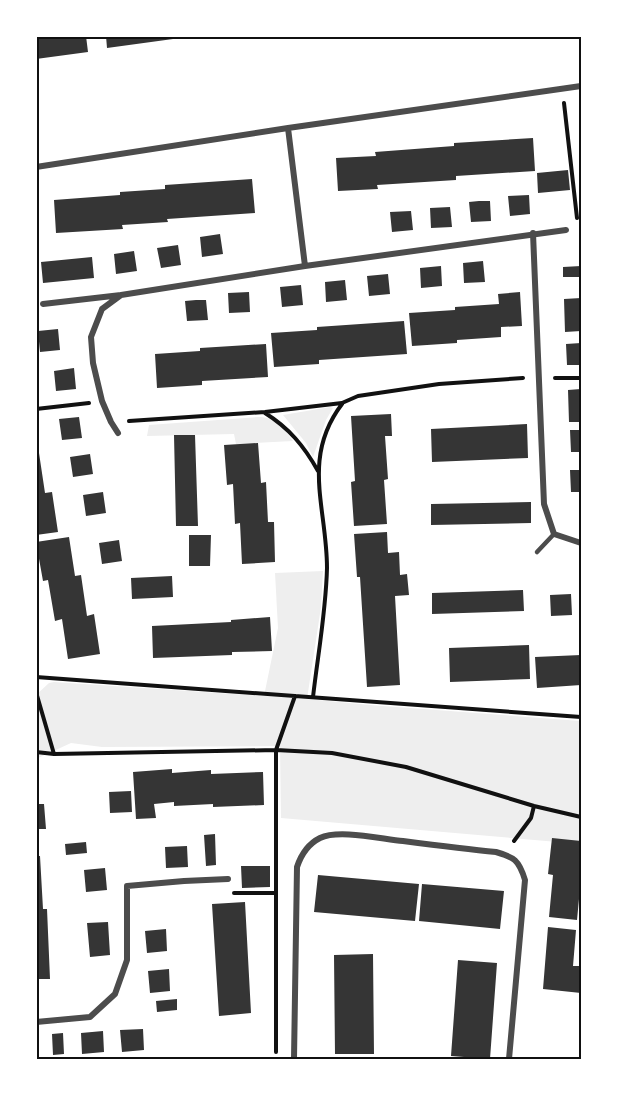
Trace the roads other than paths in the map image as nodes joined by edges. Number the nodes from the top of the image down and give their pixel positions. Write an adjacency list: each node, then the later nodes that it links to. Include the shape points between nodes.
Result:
1 (581, 86): 2 (street)
2 (288, 128): 3 (street); 6 (street)
3 (36, 167)
4 (566, 230): 5 (street)
5 (533, 233): 6 (street); 10 (street, via 544,504)
6 (305, 266): 7 (street)
7 (121, 295): 8 (street); 9 (street, via 102,309 91,337 102,401)
8 (43, 304)
9 (118, 434)
10 (554, 534): 11 (street); 12 (lane)
11 (581, 543)
12 (537, 552)
13 (228, 879): 14 (street, via 127,886 127,960 115,994 90,1017)
14 (36, 1022)
15 (294, 1059): 16 (street, via 297,867 307,848 321,837 346,834 496,852 519,863 525,880)
16 (509, 1059)

